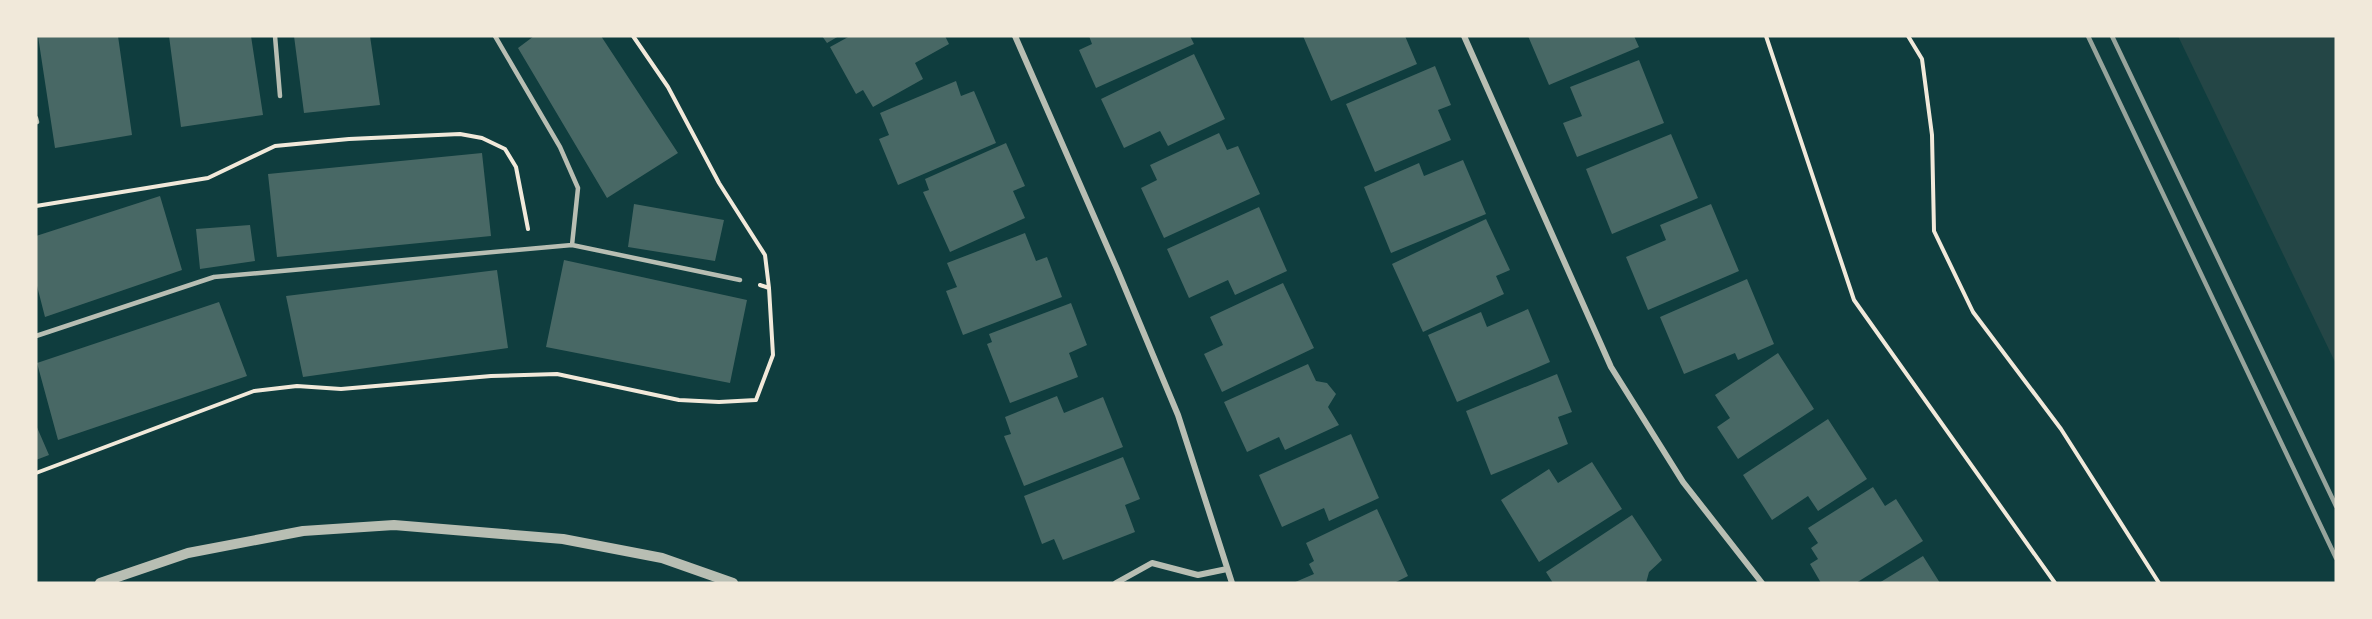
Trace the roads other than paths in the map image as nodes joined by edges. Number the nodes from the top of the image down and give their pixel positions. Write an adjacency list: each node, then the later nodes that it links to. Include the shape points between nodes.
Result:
1 (275, 36): 5 (lane)
2 (495, 36): 6 (lane, via 560,147 578,188)
3 (1015, 36): 9 (street, via 1178,415)
4 (1464, 36): 16 (street, via 1611,367 1683,482)
5 (280, 96)
6 (572, 245): 7 (lane); 8 (lane, via 214,277)
7 (740, 280)
8 (36, 336)
9 (1227, 569): 10 (street); 15 (street)
10 (1198, 575): 13 (street, via 1152,563); 14 (street)
11 (100, 583): 12 (street, via 200,551 303,531 394,525 563,539 662,558)
12 (733, 583)
13 (1116, 583)
14 (1193, 583)
15 (1232, 583)
16 (1762, 583)

